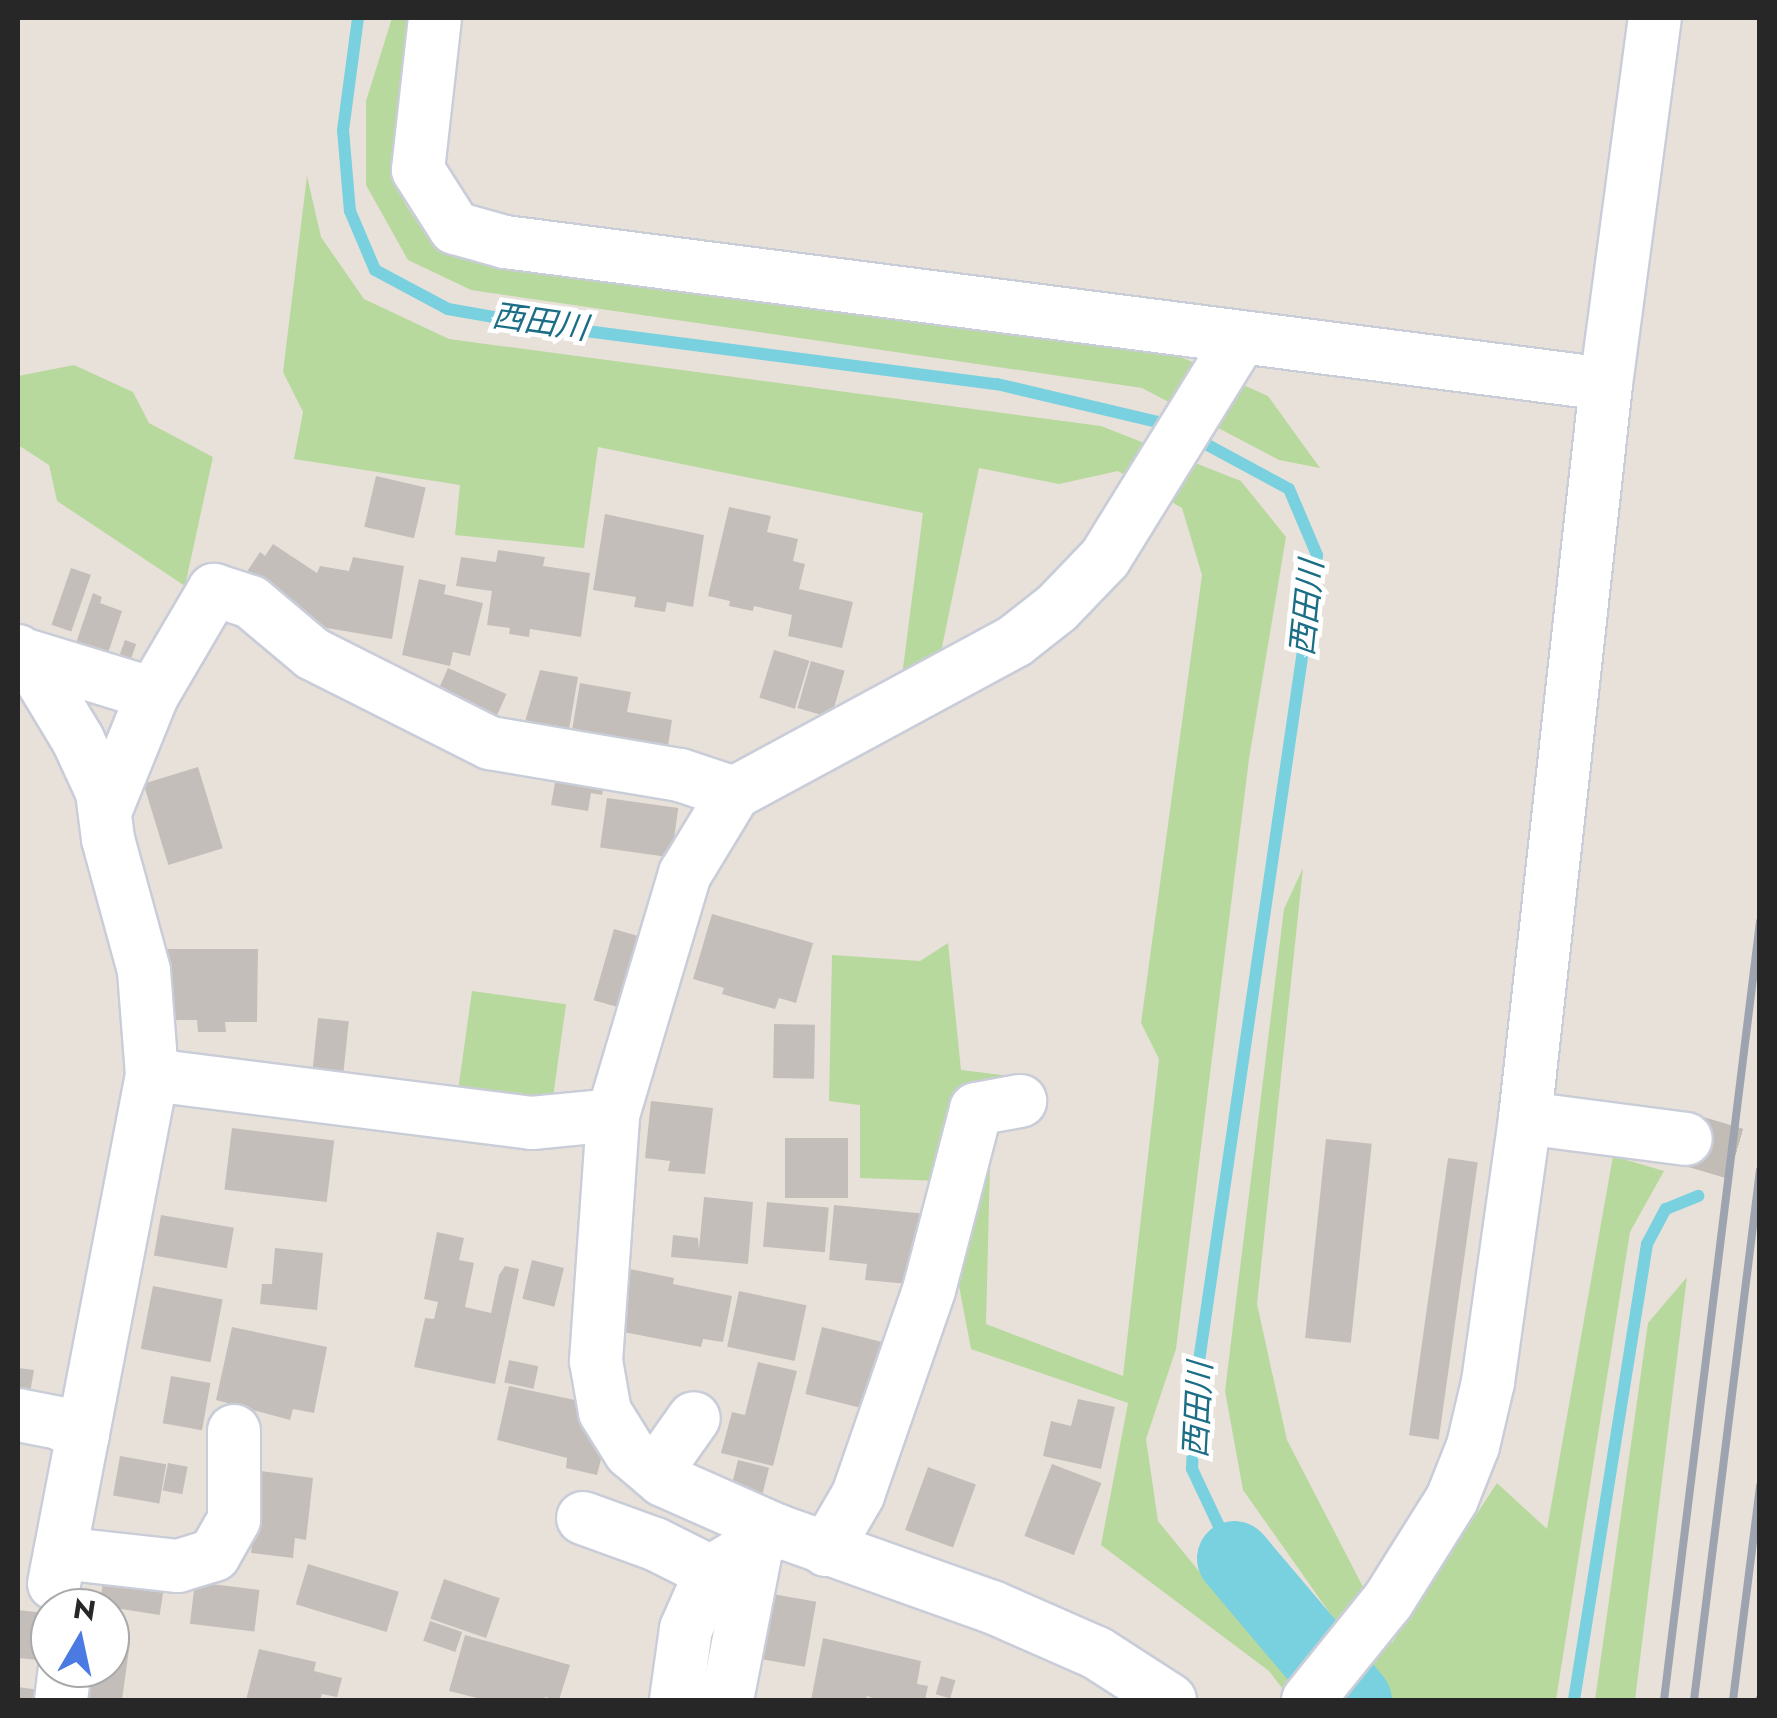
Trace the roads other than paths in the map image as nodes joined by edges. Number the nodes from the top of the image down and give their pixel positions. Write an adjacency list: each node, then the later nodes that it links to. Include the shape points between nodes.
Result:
1 (435, 18): 3 (street, via 418,170 455,228 506,242)
2 (1655, 18): 4 (street)
3 (1233, 353): 4 (street); 7 (street, via 1105,558 1057,608 1015,641)
4 (1606, 384): 12 (street)
5 (18, 652): 6 (street); 8 (street, via 78,740)
6 (153, 694): 7 (street, via 214,590 251,602 313,654 490,743 680,775); 8 (street)
7 (734, 793): 11 (street, via 685,874)
8 (105, 812): 9 (street, via 144,971)
9 (152, 1076): 11 (street, via 532,1123); 17 (street)
10 (1020, 1101): 21 (street, via 976,1109 929,1290 858,1495)
11 (614, 1114): 18 (street, via 596,1360 606,1412 630,1452)
12 (1525, 1118): 13 (street); 27 (street, via 1474,1446 1452,1499 1388,1600)
13 (1686, 1139)
14 (18, 1416): 17 (street, via 59,1423)
15 (694, 1418): 18 (street)
16 (234, 1431): 23 (street, via 234,1520 214,1555 178,1566)
17 (83, 1436): 23 (street)
18 (655, 1473): 20 (street)
19 (583, 1518): 22 (street)
20 (767, 1539): 21 (street); 22 (street); 25 (street)
21 (826, 1550): 26 (street, via 992,1607 1097,1652)
22 (711, 1572): 24 (street, via 686,1629)
23 (51, 1581)
24 (676, 1700)
25 (727, 1700)
26 (1170, 1700)
27 (1308, 1700)

